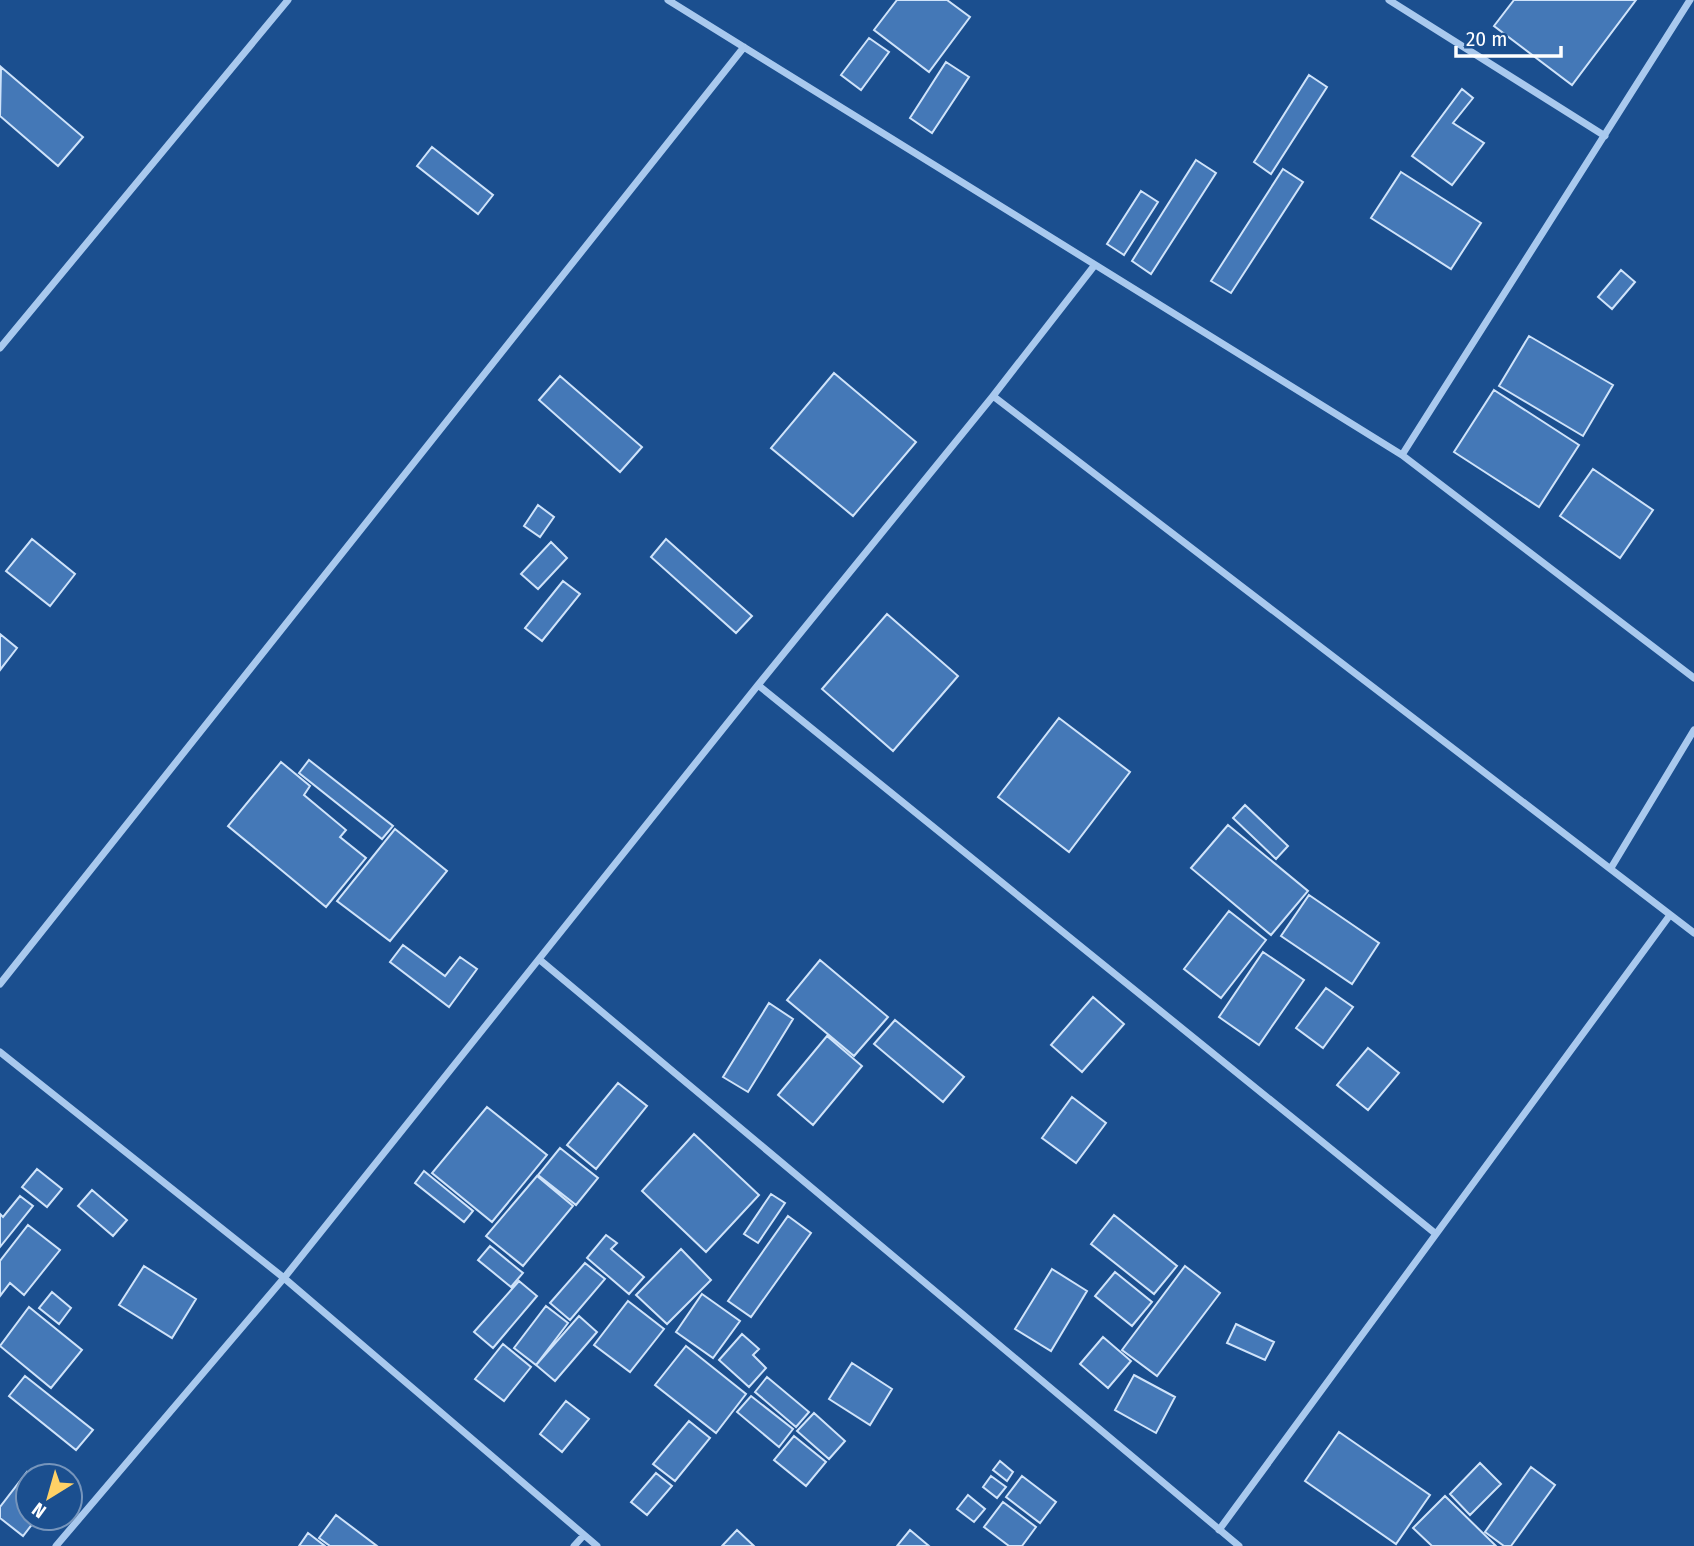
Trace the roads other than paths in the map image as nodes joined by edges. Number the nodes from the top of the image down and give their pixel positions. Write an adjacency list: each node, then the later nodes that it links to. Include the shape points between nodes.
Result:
1 (288, 0): 8 (street)
2 (668, 0): 5 (street)
3 (1389, 0): 6 (street)
4 (1690, 0): 6 (street)
5 (744, 47): 7 (street); 18 (street)
6 (1605, 136): 10 (street)
7 (1094, 266): 9 (street); 10 (street)
8 (0, 348)
9 (993, 397): 12 (street); 14 (street)
10 (1402, 455): 11 (street)
11 (1694, 678)
12 (758, 685): 17 (street); 20 (street)
13 (1694, 730): 14 (street)
14 (1611, 868): 15 (street)
15 (1670, 915): 16 (street); 20 (street)
16 (1694, 933)
17 (540, 960): 21 (street); 22 (street)
18 (0, 984)
19 (0, 1052): 21 (street)
20 (1436, 1234): 22 (street)
21 (284, 1278): 23 (street); 24 (street)
22 (1219, 1530): 27 (street)
23 (584, 1535): 25 (street); 26 (street)
24 (56, 1546)
25 (574, 1546)
26 (597, 1546)
27 (1238, 1546)

